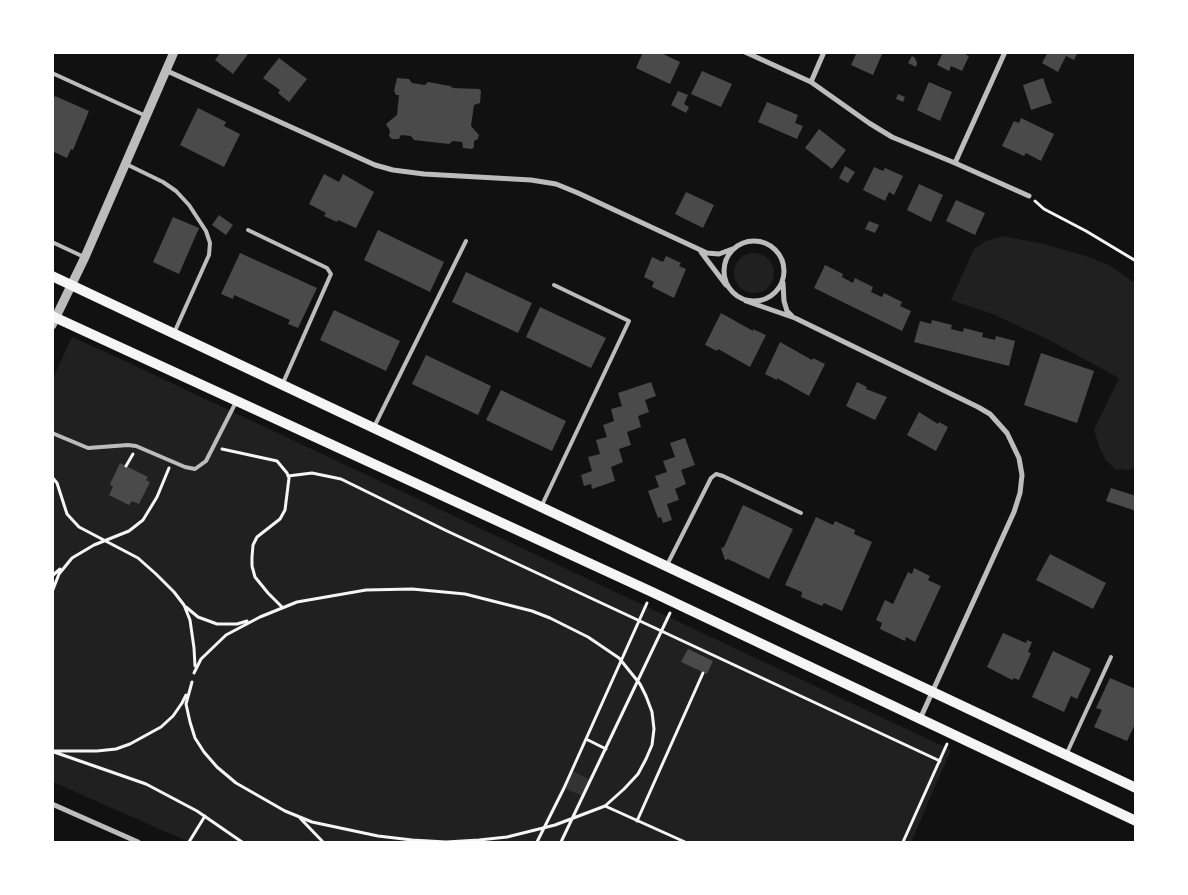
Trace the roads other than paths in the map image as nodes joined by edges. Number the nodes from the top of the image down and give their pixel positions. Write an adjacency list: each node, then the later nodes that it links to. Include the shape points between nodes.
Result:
1 (174, 52): 5 (street)
2 (745, 52): 7 (street)
3 (824, 52): 7 (street)
4 (1005, 52): 9 (street)
5 (165, 70): 8 (street); 15 (street, via 375,165 424,174 556,184)
6 (52, 73): 8 (lane)
7 (812, 82): 9 (street, via 892,137)
8 (146, 116): 10 (street)
9 (955, 163): 11 (street)
10 (126, 164): 17 (street); 26 (lane, via 176,191 189,205 210,243 209,254)
11 (1029, 196)
12 (248, 230): 27 (lane, via 327,268 331,274)
13 (466, 241): 29 (lane)
14 (52, 242): 17 (lane)
15 (693, 246): 16 (street, via 712,254); 22 (street, via 706,257)
16 (735, 248): 19 (street, via 747,242 767,244 781,258); 22 (street, via 726,260 724,271)
17 (85, 258): 21 (street)
18 (52, 276): 21 (main road)
19 (784, 278): 23 (street, via 774,294 758,301); 24 (street, via 785,306)
20 (554, 284): 31 (lane, via 629,321)
21 (72, 285): 25 (street); 26 (main road)
22 (730, 290): 23 (street)
23 (746, 301): 24 (street)
24 (795, 318): 35 (street, via 990,414 1007,433 1019,458 1022,475 1014,512)
25 (54, 320): 28 (main road)
26 (174, 334): 27 (main road)
27 (282, 385): 29 (main road)
28 (237, 400): 30 (lane, via 206,461 195,469 185,468 136,446 88,448); 36 (main road)
29 (373, 428): 31 (main road)
30 (52, 433)
31 (541, 507): 33 (main road)
32 (802, 513): 33 (lane, via 716,474 711,478)
33 (666, 567): 35 (main road)
34 (1111, 657): 37 (lane)
35 (933, 692): 36 (street); 37 (main road)
36 (920, 720): 40 (main road)
37 (1066, 755): 38 (main road)
38 (1136, 788)
39 (52, 804): 41 (street)
40 (1136, 821)
41 (138, 842)

